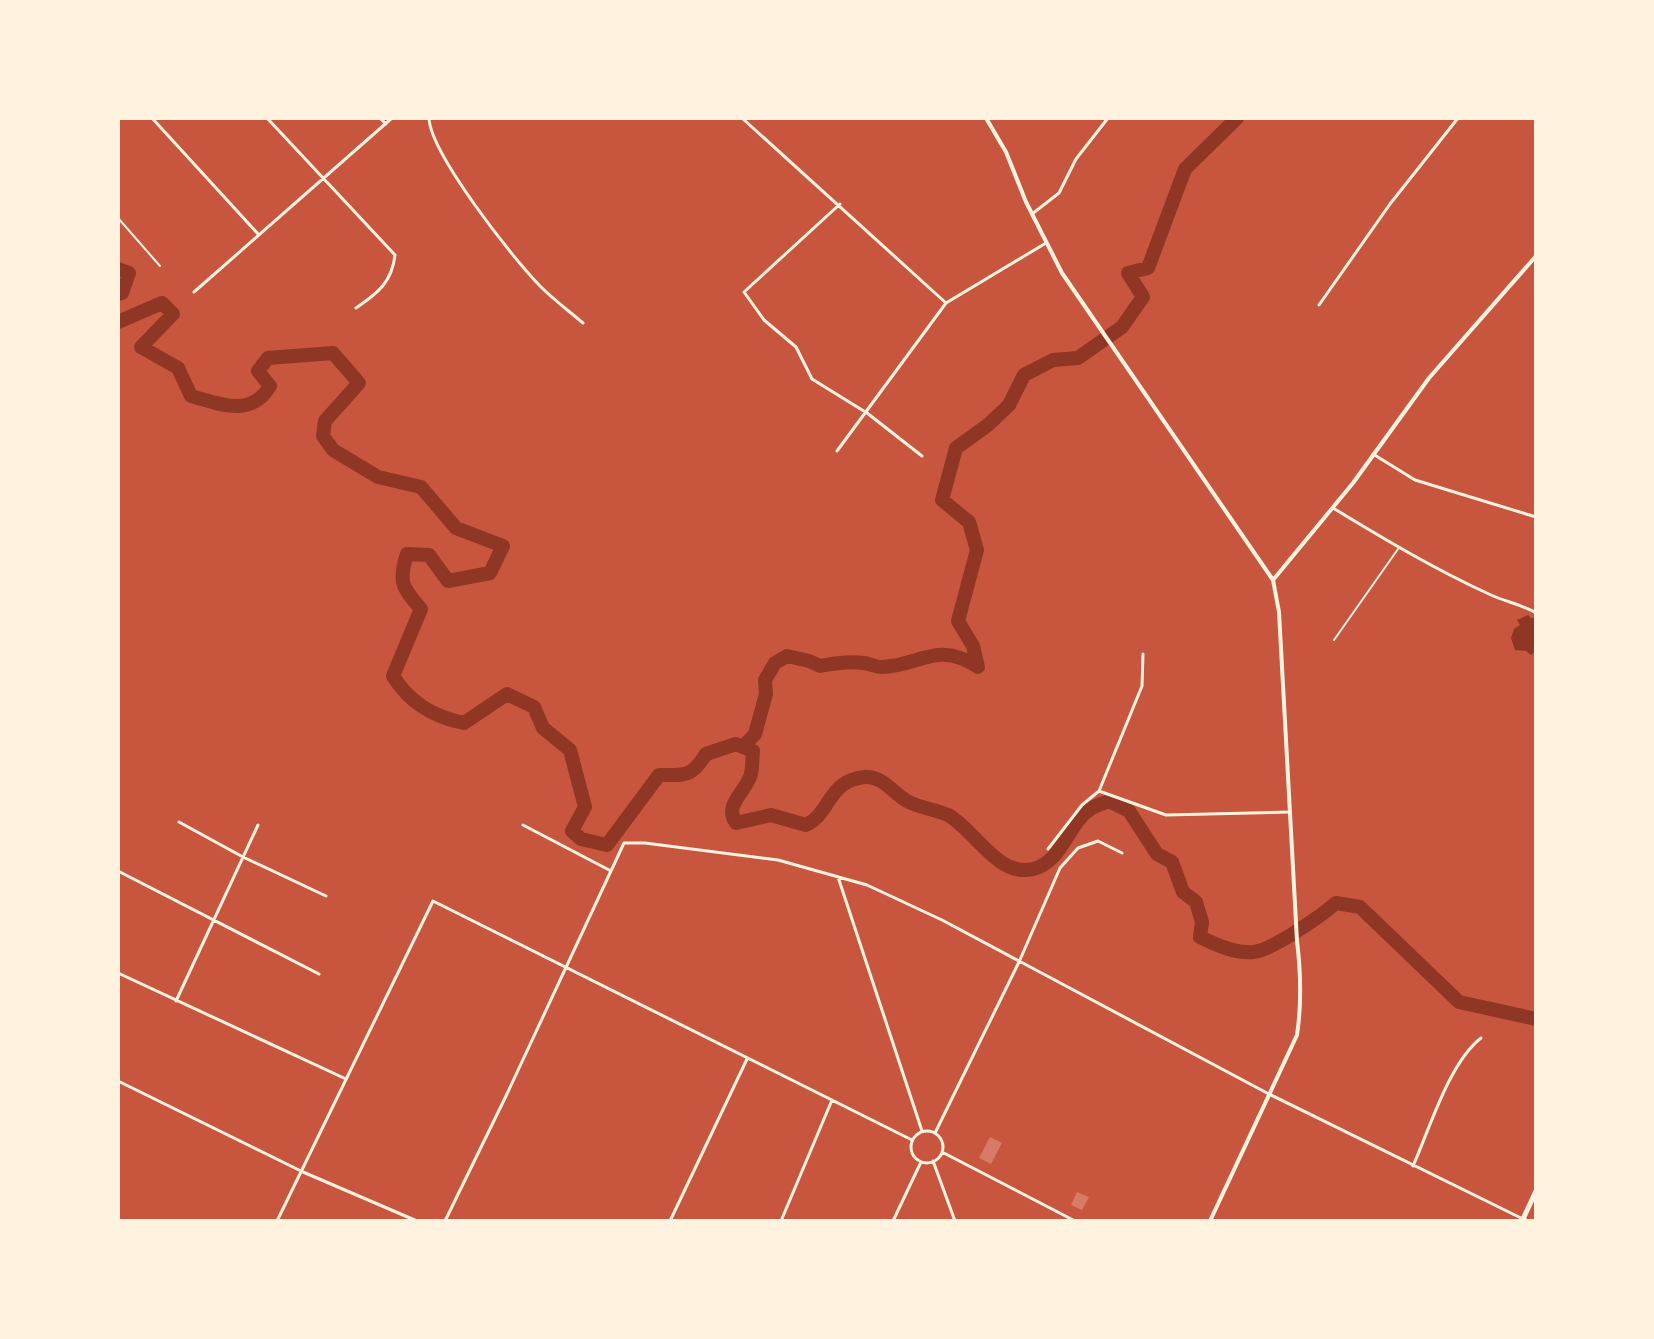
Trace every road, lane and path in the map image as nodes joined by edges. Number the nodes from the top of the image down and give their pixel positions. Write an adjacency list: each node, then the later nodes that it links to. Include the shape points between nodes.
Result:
1 (152, 118): 15 (street)
2 (267, 118): 11 (street)
3 (380, 118): 10 (street)
4 (392, 118): 10 (street)
5 (429, 118): 23 (street, via 437,146 506,245 540,287)
6 (742, 118): 12 (street)
7 (986, 118): 13 (street)
8 (1108, 118): 13 (street, via 1076,159 1059,193)
9 (1458, 118): 21 (street)
10 (386, 124): 11 (street)
11 (323, 179): 15 (street); 22 (street, via 395,255 382,291)
12 (840, 204): 20 (street); 24 (street, via 744,292 764,320 796,347 812,379)
13 (1032, 214): 16 (street)
14 (118, 218): 18 (lane)
15 (259, 235): 19 (street)
16 (1047, 243): 20 (street); 31 (street, via 1102,333)
17 (1536, 256): 26 (street, via 1429,378)
18 (160, 266)
19 (194, 292)
20 (946, 303): 24 (street)
21 (1319, 305)
22 (356, 308)
23 (583, 323)
24 (867, 413): 25 (street); 27 (street)
25 (837, 451)
26 (1373, 454): 28 (street); 29 (street, via 1415,480)
27 (922, 456)
28 (1333, 508): 30 (street); 31 (street)
29 (1536, 517)
30 (1399, 548): 32 (street); 33 (lane)
31 (1273, 580): 36 (street)
32 (1536, 613)
33 (1334, 640)
34 (1143, 654): 35 (street, via 1142,686)
35 (1099, 791): 36 (street, via 1166,815); 40 (street)
36 (1290, 812): 57 (street, via 1302,986 1297,1035)
37 (179, 822): 42 (street)
38 (258, 825): 42 (street)
39 (523, 825): 44 (street)
40 (1048, 849)
41 (1122, 853): 48 (street, via 1098,841 1078,848 1060,868)
42 (243, 857): 46 (street); 47 (street)
43 (118, 871): 47 (street)
44 (611, 871): 45 (street, via 624,843 645,843 778,860); 49 (street)
45 (838, 876): 48 (street, via 942,920); 59 (street)
46 (326, 896)
47 (214, 920): 51 (street); 52 (street)
48 (1019, 962): 57 (street); 60 (street)
49 (567, 967): 54 (street); 55 (street, via 433,901); 71 (street)
50 (118, 973): 52 (street)
51 (319, 974)
52 (176, 1001): 55 (street)
53 (1481, 1038): 65 (street, via 1455,1068)
54 (747, 1059): 58 (street); 72 (street)
55 (346, 1079): 66 (street)
56 (118, 1081): 66 (street)
57 (1267, 1093): 65 (street); 77 (street)
58 (832, 1100): 61 (street); 73 (street)
59 (922, 1131): 60 (street); 61 (street)
60 (935, 1133): 62 (street)
61 (912, 1140): 64 (street, via 913,1155)
62 (942, 1152): 63 (street); 76 (street)
63 (933, 1161): 64 (street); 75 (street)
64 (921, 1162): 74 (street)
65 (1413, 1166): 68 (street)
66 (303, 1172): 69 (street); 70 (street)
67 (1536, 1191): 68 (main road)
68 (1524, 1220)
69 (277, 1221)
70 (417, 1221)
71 (445, 1221)
72 (670, 1221)
73 (781, 1221)
74 (893, 1221)
75 (955, 1221)
76 (1075, 1221)
77 (1210, 1221)

